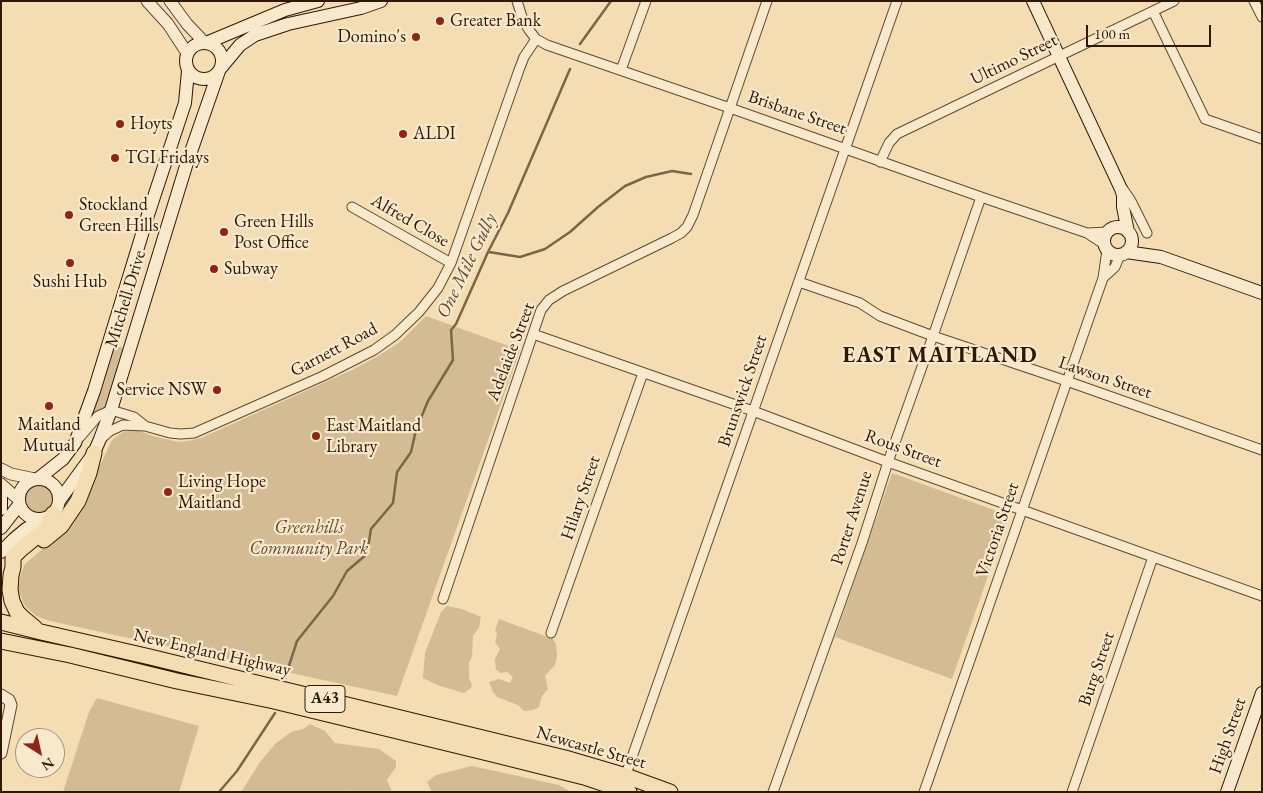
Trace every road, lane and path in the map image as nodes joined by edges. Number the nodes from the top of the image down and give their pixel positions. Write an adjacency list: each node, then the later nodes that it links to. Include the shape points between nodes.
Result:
1 (147, 1): 16 (street, via 168,24)
2 (170, 1): 15 (street)
3 (318, 1): 15 (main road, via 286,10)
4 (381, 1): 18 (main road, Mitchell Drive, via 255,35 240,45)
5 (517, 1): 14 (street)
6 (646, 1): 19 (street)
7 (767, 1): 21 (street, Adelaide Street)
8 (897, 1): 23 (street, Brunswick Street)
9 (1033, 1): 17 (main road)
10 (1174, 1): 12 (street, Ultimo Street)
11 (1254, 1): 13 (street)
12 (1153, 11): 17 (street, Ultimo Street); 22 (street, via 1205,119)
13 (1262, 17)
14 (536, 39): 19 (street, Brisbane Street); 36 (street, Garnett Road, via 524,56)
15 (205, 43): 16 (main road, via 194,46); 18 (main road, via 220,52)
16 (187, 53): 20 (main road)
17 (1059, 56): 24 (street, Ultimo Street, via 897,134); 25 (main road)
18 (219, 70): 20 (main road, via 210,78 203,79); 44 (main road, Mitchell Drive)
19 (621, 70): 21 (street, Brisbane Street)
20 (188, 71): 47 (main road, Mitchell Drive, via 181,117)
21 (730, 108): 23 (street, Brisbane Street); 40 (street, Adelaide Street, via 687,227 672,238 563,290 541,310)
22 (1262, 139)
23 (845, 148): 24 (street, Brisbane Street); 38 (street, Brunswick Street)
24 (880, 162): 26 (street, Brisbane Street)
25 (1118, 182): 28 (main road); 31 (street)
26 (981, 197): 30 (street, Brisbane Street); 41 (street, Porter Avenue)
27 (352, 207): 36 (street, Alfred Close)
28 (1123, 207): 29 (main road); 32 (main road)
29 (1110, 230): 30 (street, Brisbane Street); 32 (main road, via 1121,228); 33 (main road, via 1104,240)
30 (1087, 233): 33 (street, Brisbane Street)
31 (1147, 233)
32 (1130, 235): 34 (main road, via 1131,245); 35 (main road)
33 (1106, 247): 34 (main road, via 1112,254); 37 (street, Victoria Street)
34 (1123, 254): 35 (main road); 37 (street, Victoria Street)
35 (1161, 257): 39 (main road)
36 (451, 263): 46 (street, Garnett Road, via 420,312 374,350 194,433 170,433)
37 (1103, 278): 43 (street, Victoria Street)
38 (798, 282): 41 (street, Lawson Street, via 860,303 880,316); 45 (street, Brunswick Street)
39 (1262, 293)
40 (532, 334): 42 (street, Rous Street); 64 (street, Adelaide Street)
41 (933, 336): 43 (street, Lawson Street); 50 (street, Porter Avenue)
42 (643, 373): 45 (street, Rous Street); 67 (street, Hilary Street)
43 (1067, 381): 49 (street, Lawson Street); 57 (street, Victoria Street)
44 (111, 410): 46 (street, Garnett Road, via 134,417); 47 (street, via 98,416); 48 (main road, Mitchell Drive)
45 (753, 411): 50 (street, Rous Street); 73 (street, Brunswick Street)
46 (145, 426): 48 (street, Garnett Road, via 116,427)
47 (75, 443): 52 (main road, Mitchell Drive, via 63,459)
48 (97, 446): 58 (main road, Mitchell Drive); 62 (highway, via 85,487 69,515 61,526)
49 (1262, 450)
50 (888, 462): 57 (street, Rous Street); 75 (street, Porter Avenue)
51 (1, 468): 52 (street, via 11,474)
52 (37, 479): 55 (main road, via 25,484); 58 (main road, via 56,487 59,495)
53 (1, 484): 55 (street)
54 (1, 497): 56 (main road)
55 (18, 502): 58 (main road, via 25,514 36,520); 59 (main road)
56 (1, 509)
57 (1022, 509): 61 (street, Rous Street); 76 (street, Victoria Street)
58 (51, 511): 60 (main road, Mitchell Drive); 62 (highway, via 48,525 13,557)
59 (1, 528)
60 (1, 552)
61 (1153, 557): 63 (street, Rous Street); 77 (street, Burg Street)
62 (13, 567): 66 (highway, via 10,575 12,601 17,612)
63 (1262, 596)
64 (443, 599)
65 (1, 622): 66 (highway, New England Highway / A43)
66 (41, 632): 71 (highway, New England Highway / A43, via 150,657)
67 (551, 634)
68 (1, 641): 71 (highway, New England Highway / A43)
69 (1262, 692): 78 (main road, High Street)
70 (5, 697): 72 (street, via 11,710)
71 (499, 748): 73 (highway, Newcastle Street / A43, via 565,758)
72 (1, 753)
73 (624, 787): 74 (highway, Newcastle Street / A43)
74 (670, 792)
75 (773, 792)
76 (924, 792)
77 (1072, 792)
78 (1227, 792)

